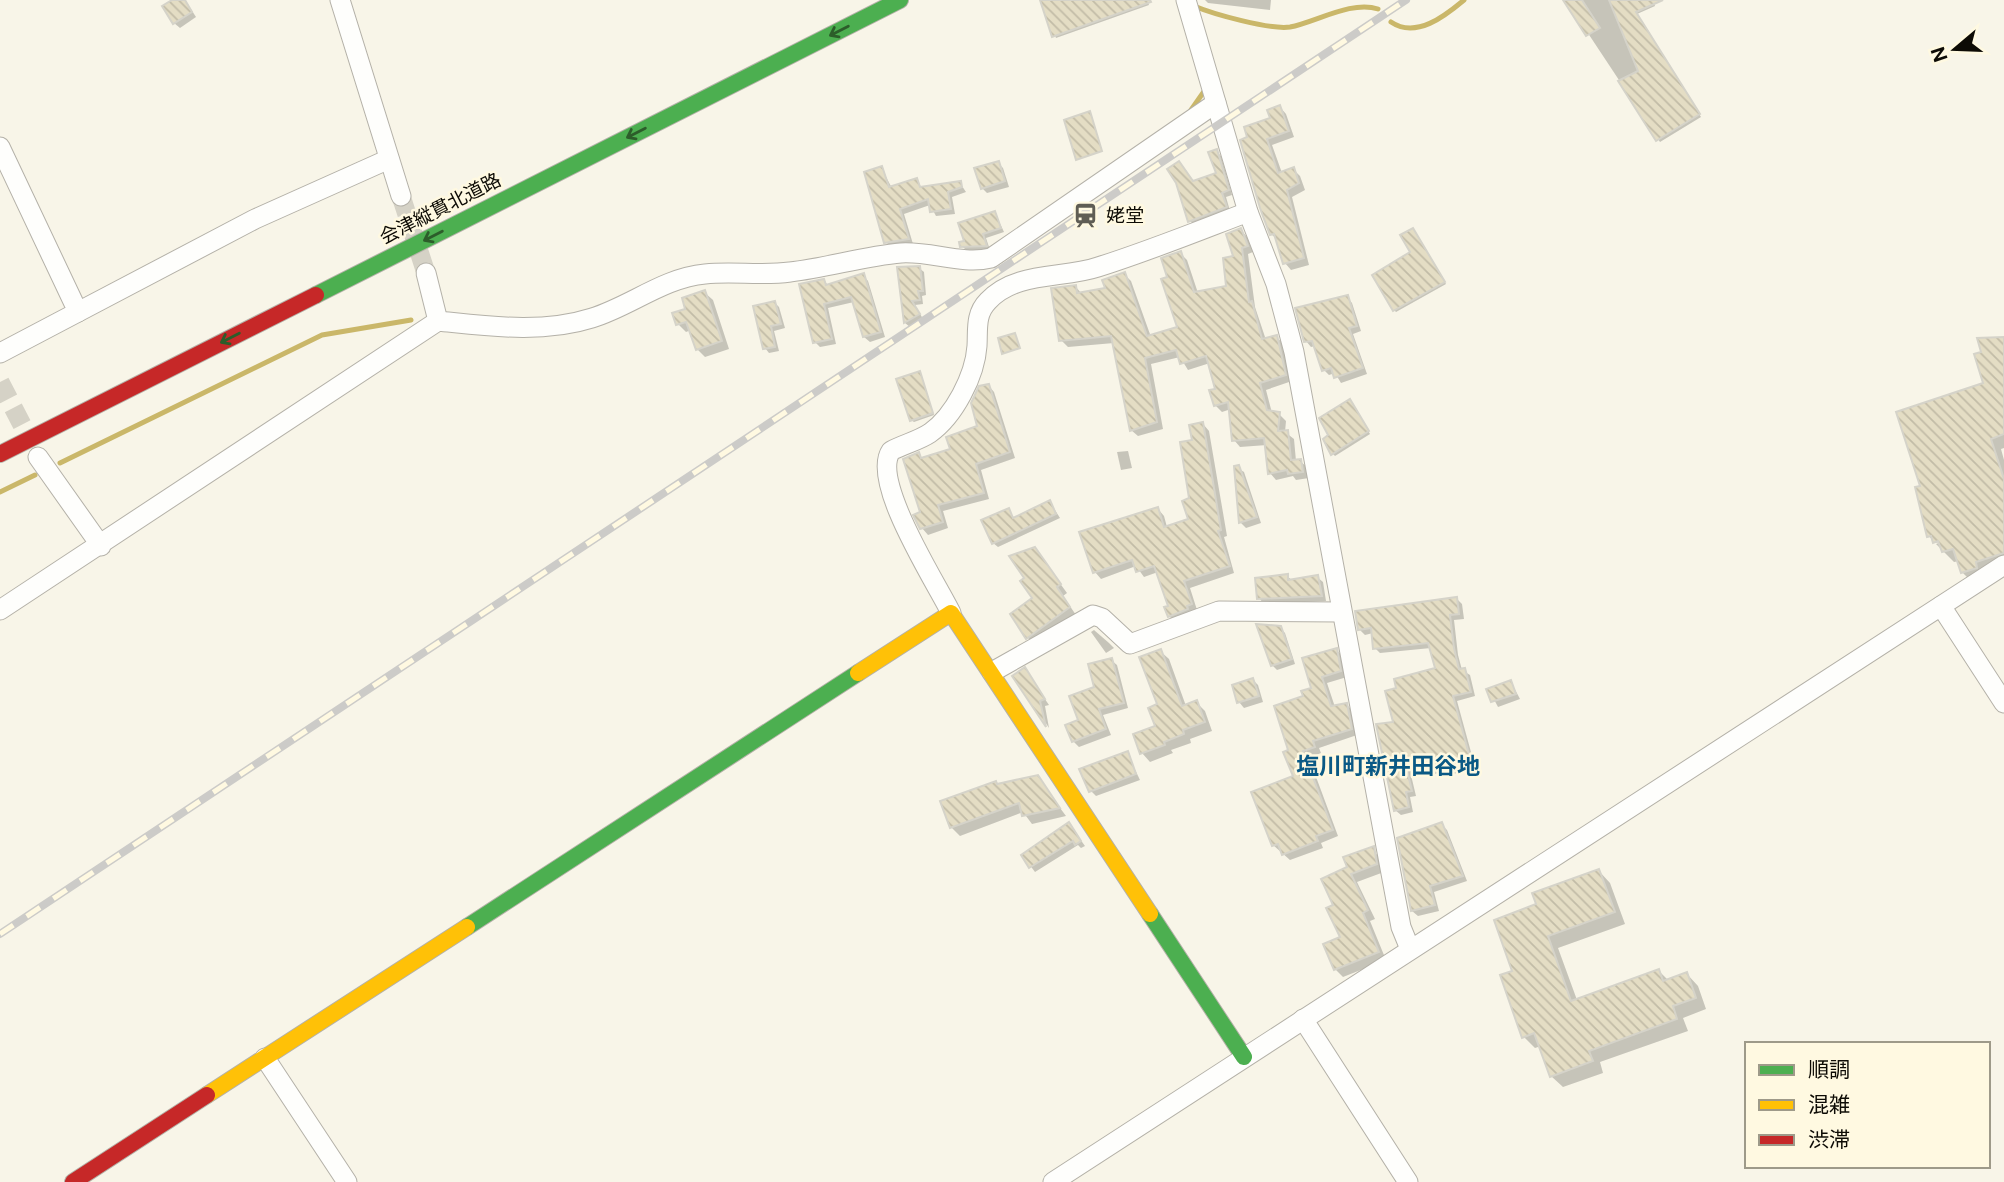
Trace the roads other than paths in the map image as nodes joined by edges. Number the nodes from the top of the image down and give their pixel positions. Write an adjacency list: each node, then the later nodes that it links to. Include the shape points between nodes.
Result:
1 (340, 0): 6 (street)
2 (900, 0): 13 (main road, 会津縦貫北道路, one-way to 13)
3 (1186, 0): 4 (street)
4 (1216, 103): 8 (street); 11 (street, via 991,258 975,261 903,253 795,272 689,276 660,285 628,305 562,325 505,328)
5 (0, 147): 10 (street)
6 (390, 159): 7 (street); 10 (street, via 255,219)
7 (401, 195)
8 (1248, 212): 19 (street, via 1276,284 1294,352); 20 (street, via 1083,272 1017,283 987,301 977,322 970,372 957,402 940,425 891,452 887,462 911,544)
9 (426, 273): 11 (street)
10 (78, 312): 12 (street)
11 (438, 321): 15 (street)
12 (0, 353)
13 (0, 454)
14 (38, 457): 15 (street)
15 (101, 546): 18 (street)
16 (2004, 565): 17 (street)
17 (1941, 606): 22 (street); 23 (street)
18 (0, 610)
19 (1340, 612): 21 (street, via 1219,611 1130,644 1093,615); 23 (street, via 1401,927)
20 (951, 613): 21 (main road); 26 (main road)
21 (992, 672): 25 (main road)
22 (2004, 703)
23 (1410, 949): 24 (street)
24 (1303, 1019): 25 (street); 30 (street)
25 (1244, 1057): 29 (street)
26 (265, 1058): 27 (main road); 28 (street)
27 (73, 1182)
28 (346, 1182)
29 (1053, 1182)
30 (1408, 1182)

